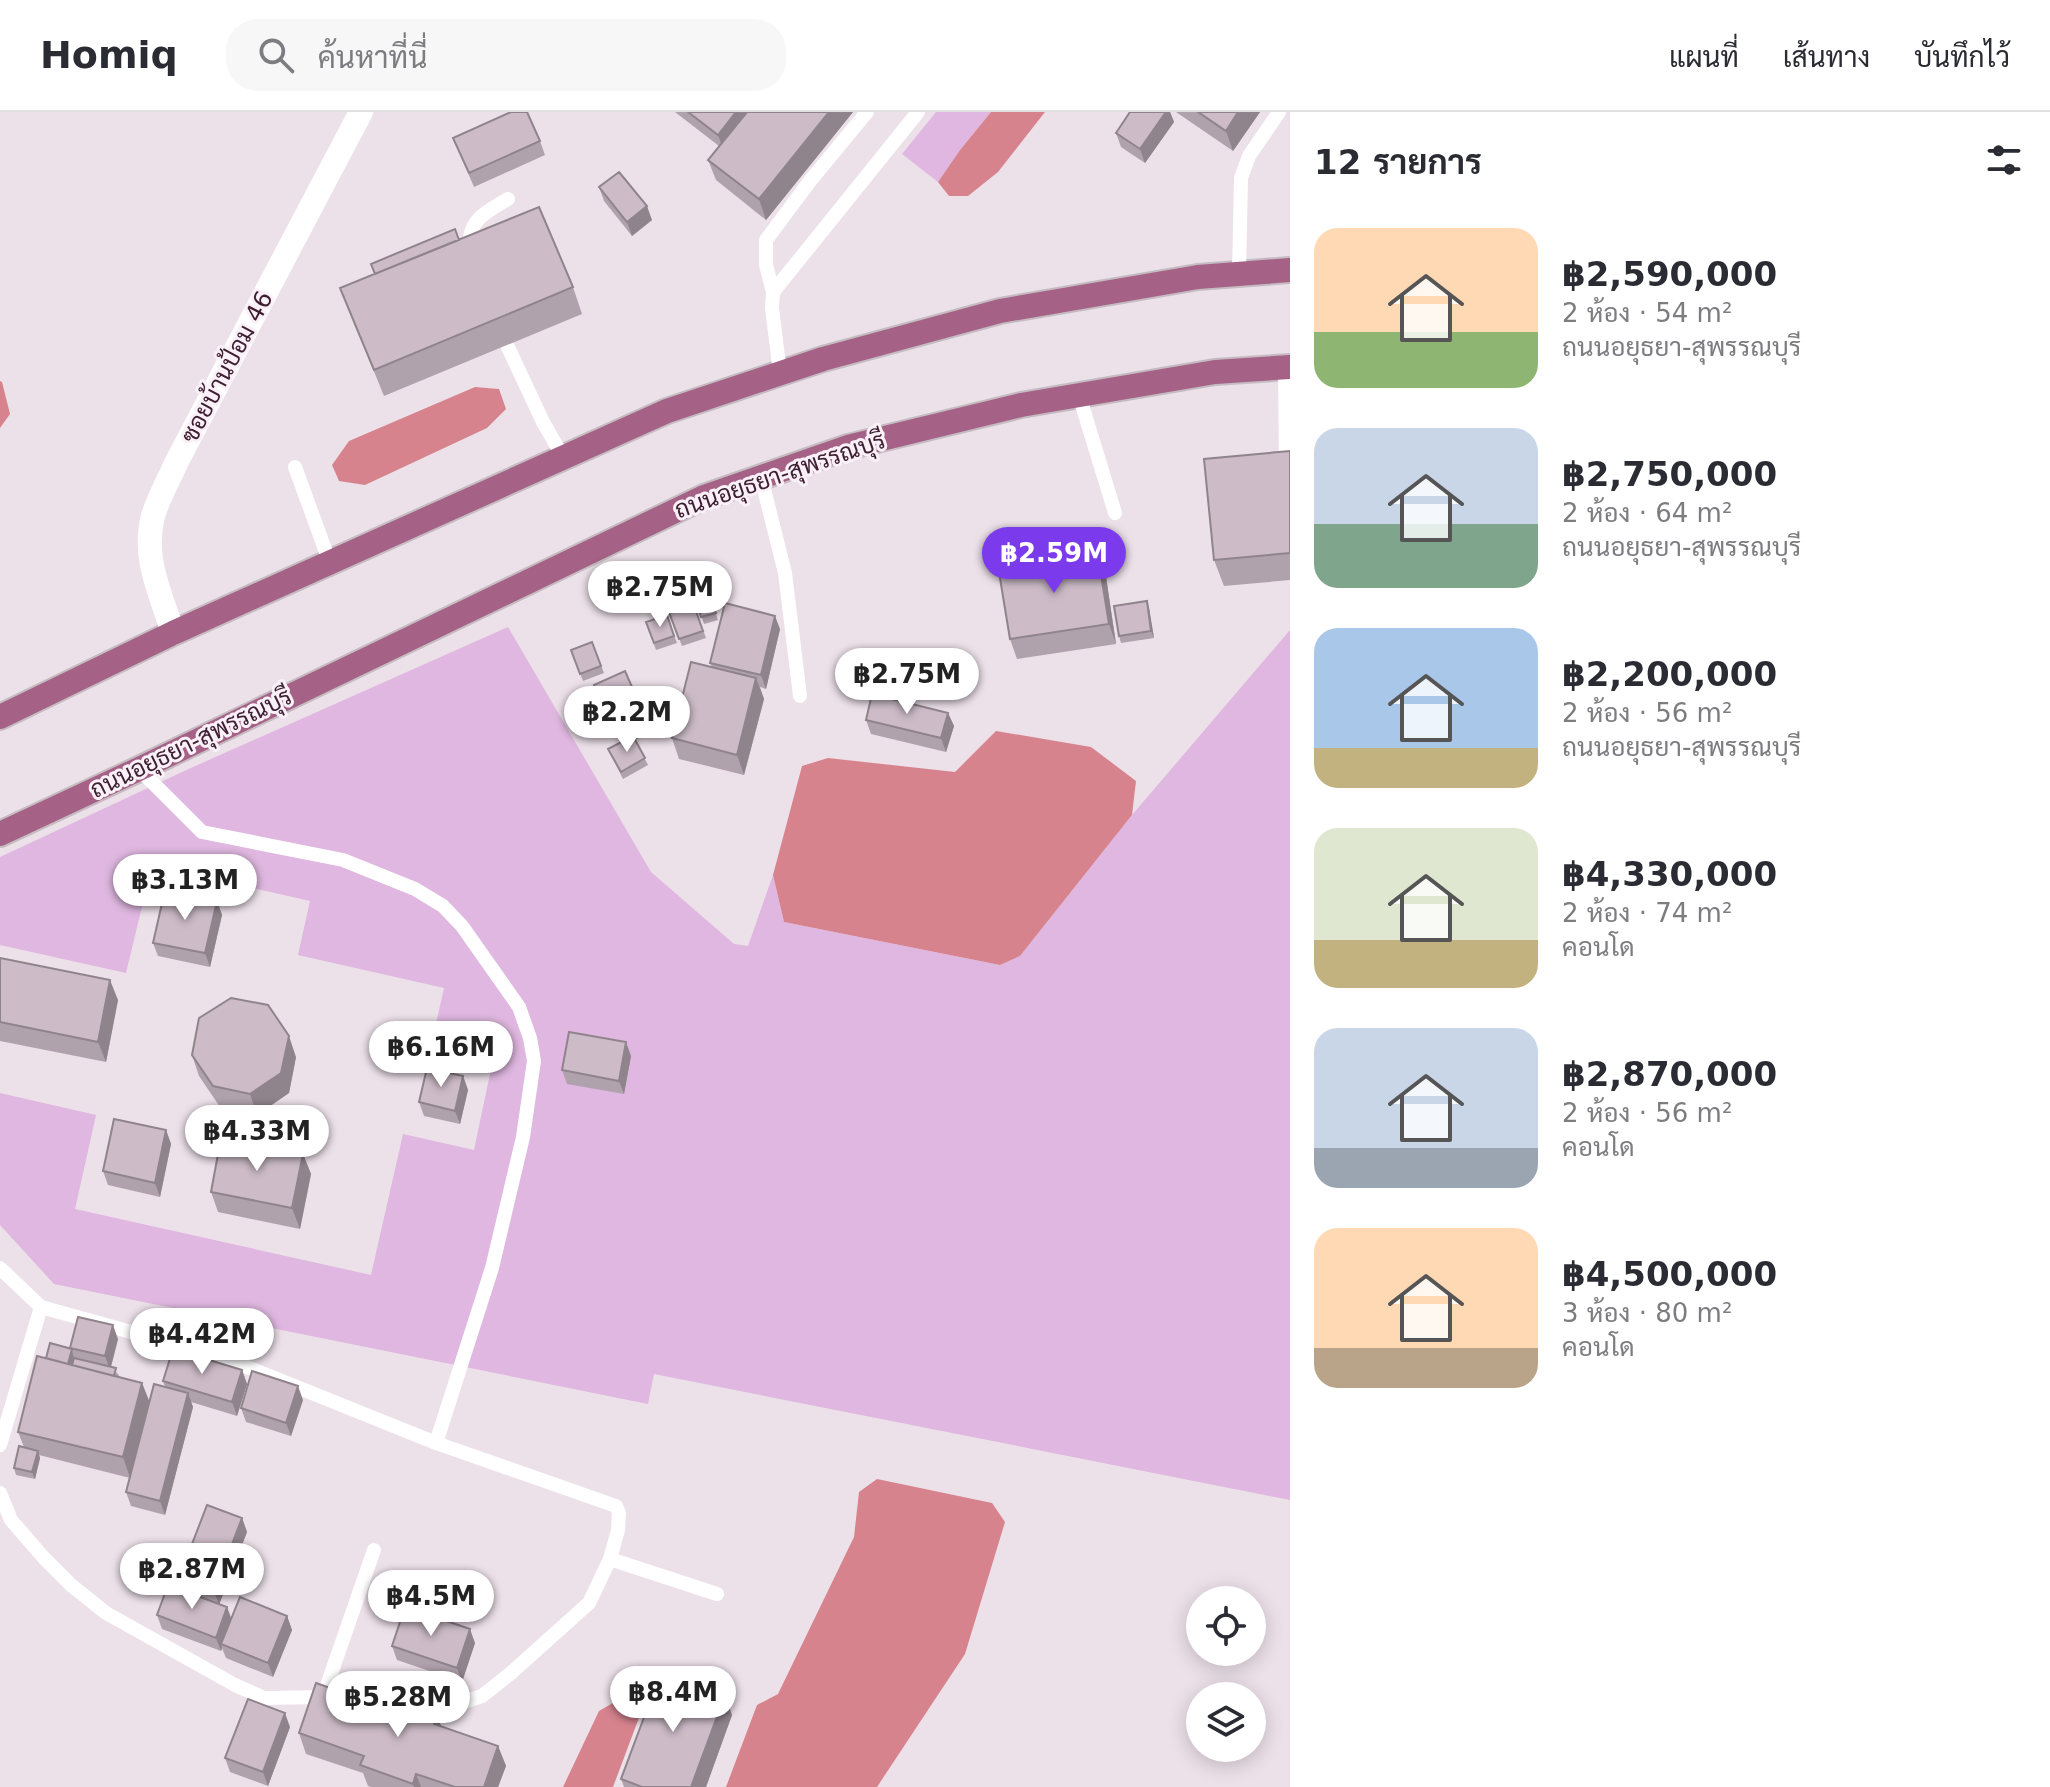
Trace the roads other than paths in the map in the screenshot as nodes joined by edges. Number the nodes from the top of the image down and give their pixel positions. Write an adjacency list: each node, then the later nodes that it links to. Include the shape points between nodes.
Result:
1 (361, 112): 20 (street, ซอยบ้านป้อม 46, via 154,514 149,558)
2 (867, 112): 9 (lane, via 766,240)
3 (918, 112): 9 (lane)
4 (1279, 112): 8 (lane, via 1249,156 1241,178)
5 (508, 199): 6 (lane, via 476,220 469,239)
6 (474, 264)
7 (1290, 270): 8 (main road)
8 (1239, 274): 12 (main road, via 1000,311)
9 (773, 292): 12 (lane)
10 (507, 345): 14 (lane)
11 (1288, 367): 13 (main road, ถนนอยุธยา-สุพรรณบุรี, via 1215,372); 16 (lane)
12 (780, 373): 14 (main road, via 667,411)
13 (1079, 395): 17 (main road, ถนนอยุธยา-สุพรรณบุรี, via 848,447); 18 (lane)
14 (563, 457): 19 (main road)
15 (295, 467): 19 (lane)
16 (1286, 467)
17 (761, 477): 21 (lane, via 785,573); 23 (main road, ถนนอยุธยา-สุพรรณบุรี, via 704,497)
18 (1115, 513)
19 (330, 563): 20 (main road)
20 (173, 633): 22 (main road)
21 (800, 696)
22 (0, 717)
23 (139, 769): 24 (main road, ถนนอยุธยา-สุพรรณบุรี); 27 (lane, via 202,832 343,860 443,906 519,1007 534,1061 523,1137 492,1268)
24 (0, 834)
25 (0, 1268): 26 (lane)
26 (41, 1307): 27 (lane, via 225,1358); 28 (lane)
27 (436, 1443): 31 (lane, via 616,1506 618,1530)
28 (0, 1445)
29 (0, 1493): 33 (lane, via 11,1520 44,1558 106,1613 264,1698)
30 (374, 1550): 33 (lane)
31 (610, 1559): 32 (lane); 33 (lane, via 589,1603 482,1696 445,1704)
32 (717, 1594)
33 (323, 1697)

